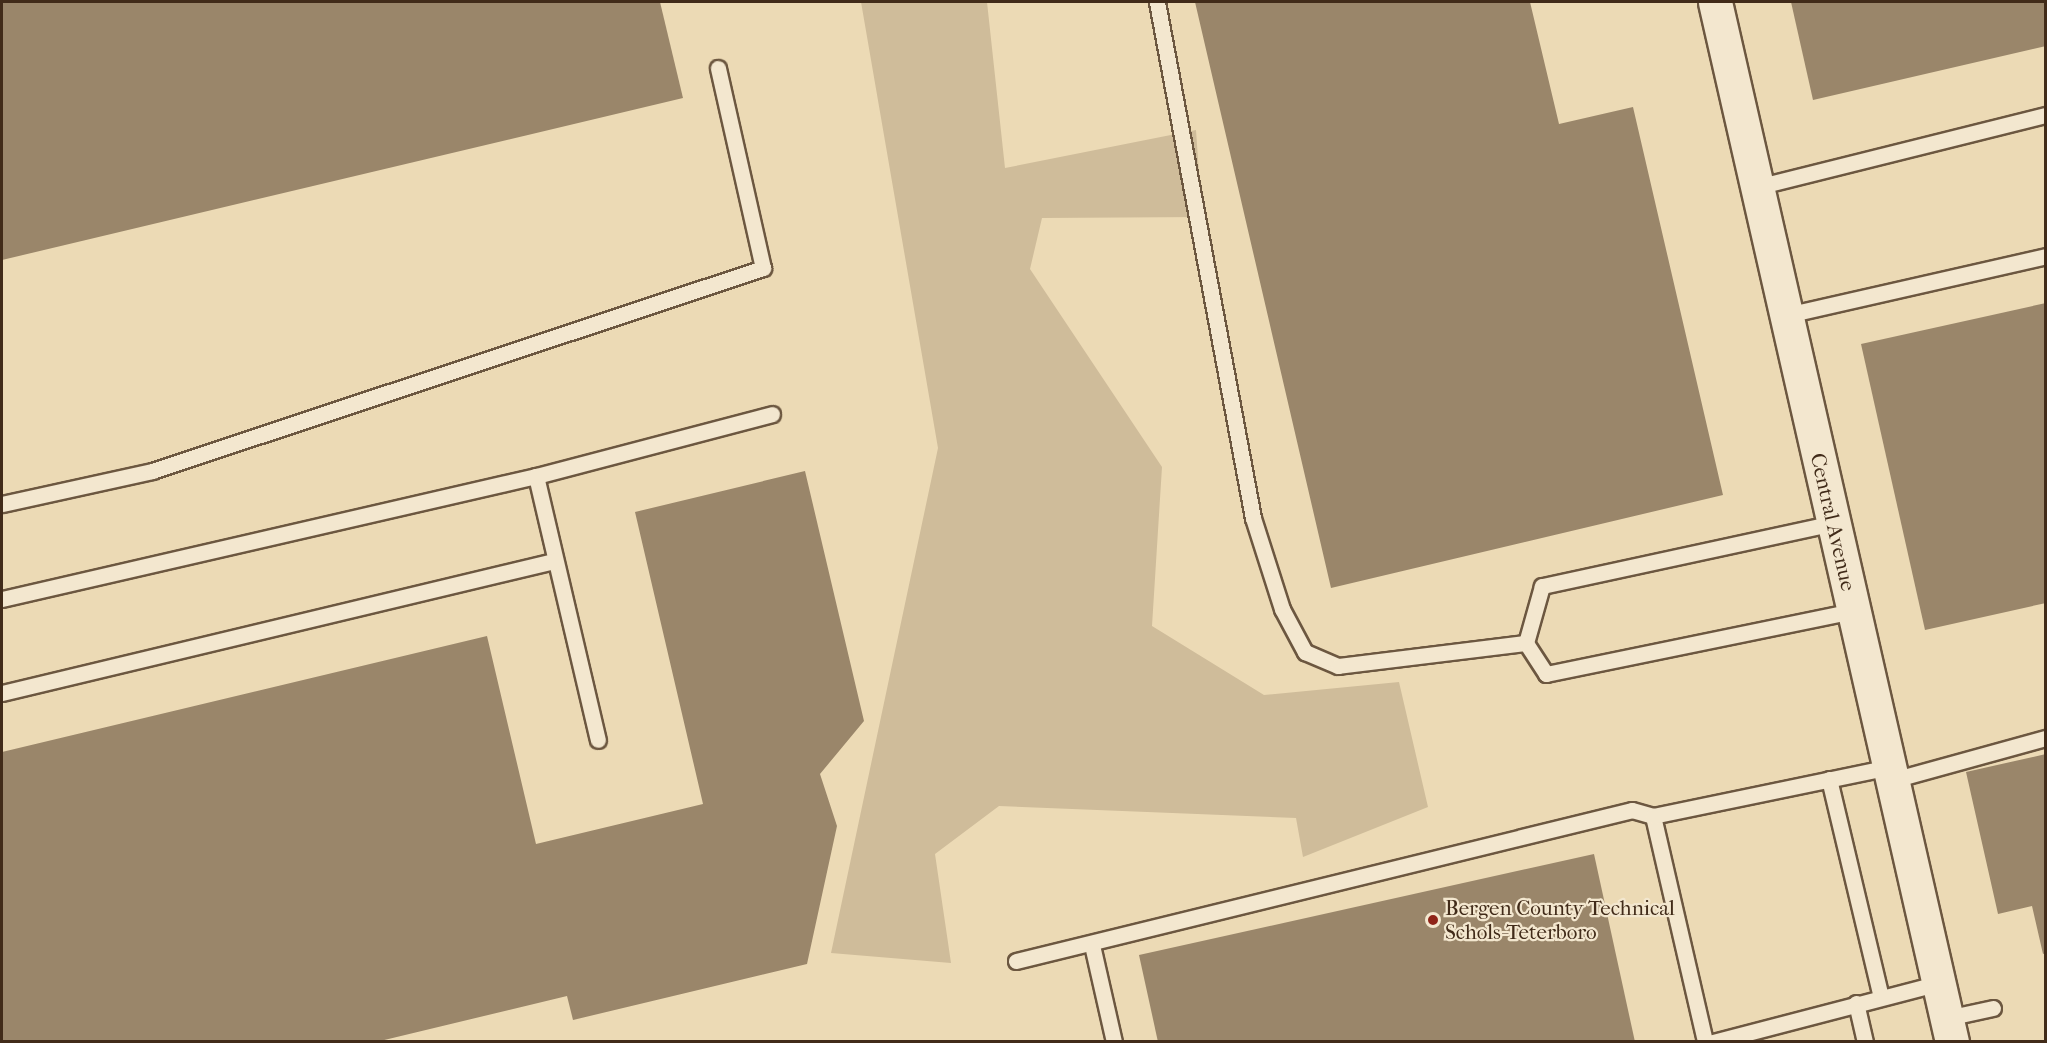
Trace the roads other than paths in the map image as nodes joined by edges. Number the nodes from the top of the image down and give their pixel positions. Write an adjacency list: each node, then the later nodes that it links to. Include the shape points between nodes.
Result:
1 (1157, 2): 15 (lane, via 1253,518 1282,609 1305,652 1338,666)
2 (1715, 2): 5 (street, Central Avenue)
3 (718, 68): 10 (lane, via 763,268 152,471)
4 (2046, 115): 5 (lane)
5 (1757, 187): 7 (street, Central Avenue)
6 (2046, 256): 7 (lane)
7 (1786, 315): 11 (street, Central Avenue)
8 (772, 414): 9 (lane)
9 (536, 476): 12 (lane); 13 (lane)
10 (2, 504)
11 (1834, 523): 14 (street, Central Avenue); 15 (lane, via 1542,586)
12 (554, 561): 16 (lane); 18 (lane)
13 (2, 599)
14 (1854, 611): 15 (lane, via 1546,674); 19 (street, Central Avenue)
15 (1526, 643)
16 (2, 693)
17 (2046, 738): 19 (lane)
18 (598, 740)
19 (1891, 774): 20 (lane); 24 (street, Central Avenue)
20 (1829, 779): 21 (lane); 25 (lane)
21 (1653, 816): 22 (lane, via 1632,810); 30 (lane)
22 (1092, 945): 23 (lane); 29 (lane)
23 (1016, 961)
24 (1940, 983): 25 (lane); 28 (street, Central Avenue)
25 (1881, 997): 26 (lane)
26 (1856, 1003): 31 (lane); 32 (lane)
27 (1993, 1008): 28 (lane)
28 (1949, 1030)
29 (1114, 1041)
30 (1705, 1041)
31 (1713, 1041)
32 (1865, 1041)

